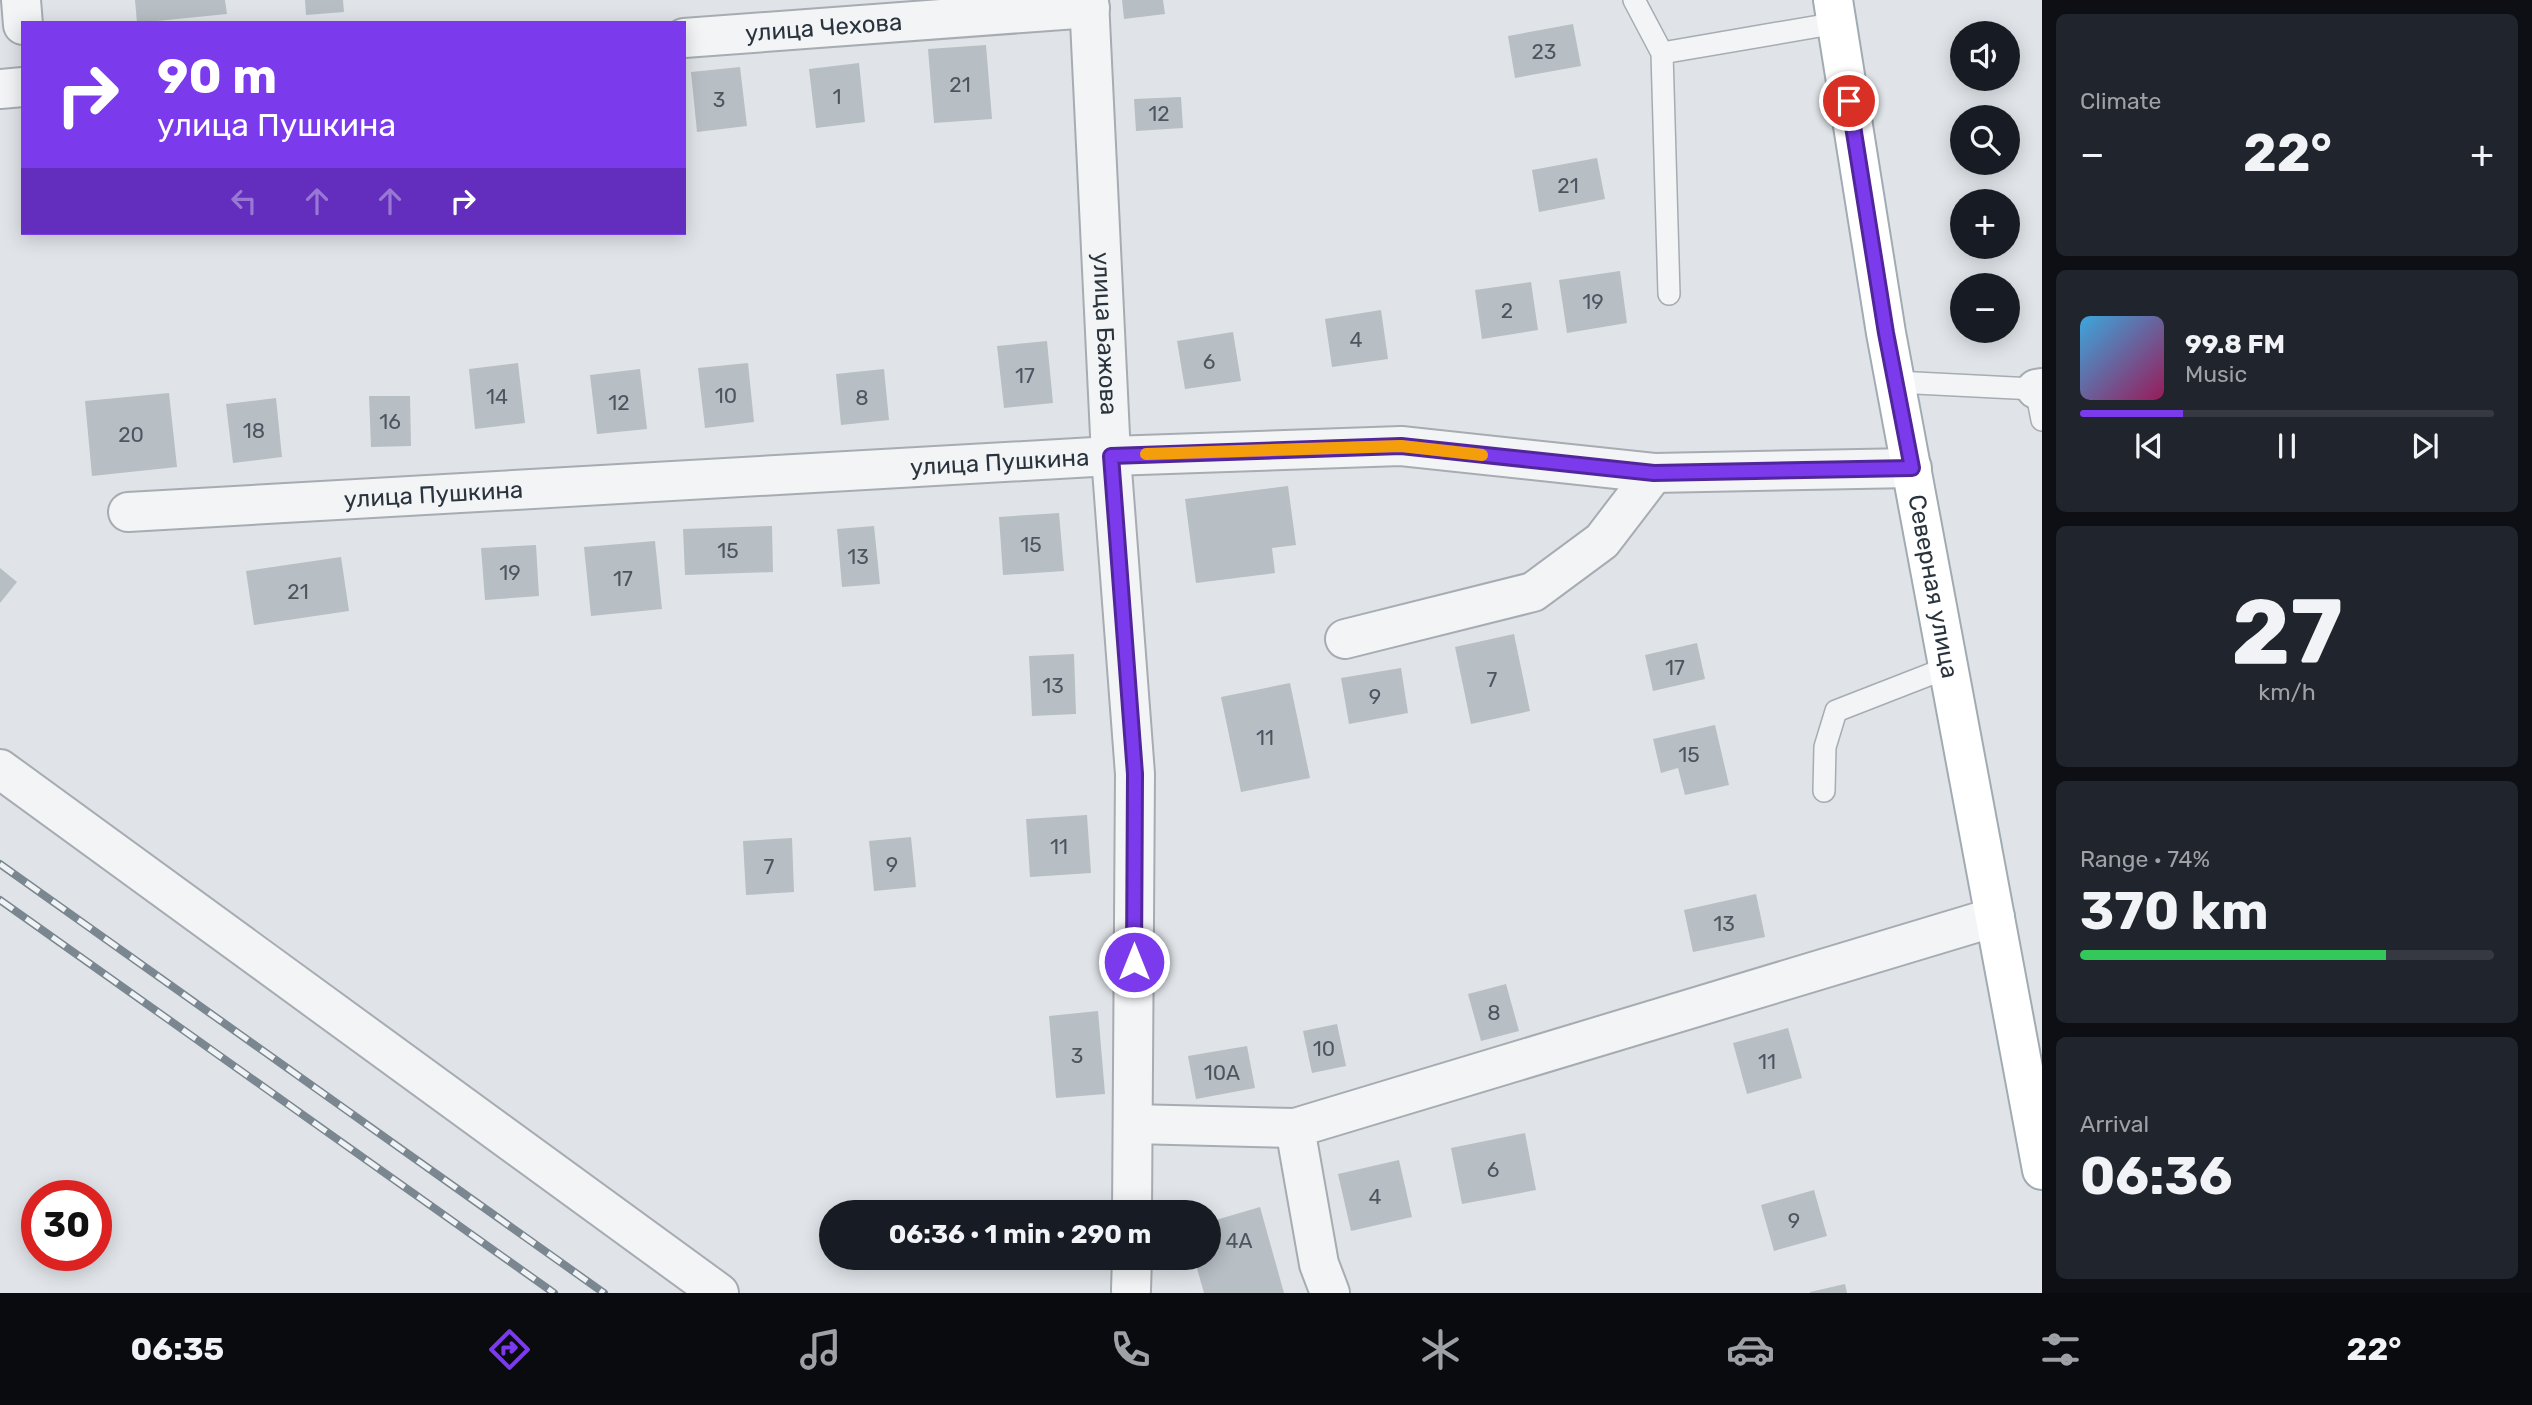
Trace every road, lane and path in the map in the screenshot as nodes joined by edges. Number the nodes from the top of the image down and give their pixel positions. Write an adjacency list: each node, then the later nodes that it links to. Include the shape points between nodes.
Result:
1 (21, 0): 5 (street)
2 (1634, 0): 7 (lane)
3 (1089, 4): 6 (street, улица Чехова); 13 (street, улица Бажова)
4 (1835, 12): 7 (lane); 11 (main road, Северная улица)
5 (23, 21)
6 (686, 38)
7 (1662, 53): 10 (lane)
8 (21, 88): 9 (street)
9 (0, 89)
10 (1669, 294)
11 (1896, 382): 12 (lane); 14 (main road, Северная улица)
12 (2040, 399)
13 (1111, 456): 15 (street, улица Пушкина, via 1401,446); 16 (street, улица Пушкина); 22 (street, улица Бажова, via 1135,774)
14 (1912, 468): 15 (street, улица Пушкина); 18 (main road, Северная улица)
15 (1654, 473): 17 (street, via 1602,541 1533,592)
16 (128, 512)
17 (1345, 639)
18 (1949, 667): 20 (lane, via 1836,711 1825,747); 21 (main road, Северная улица)
19 (0, 769): 26 (street)
20 (1824, 791)
21 (1995, 917): 23 (street); 24 (main road, Северная улица)
22 (1133, 1124): 23 (street); 25 (street, улица Бажова)
23 (1295, 1128): 27 (street, via 1319,1264)
24 (2042, 1170)
25 (1132, 1200)
26 (719, 1293)
27 (1330, 1293)

